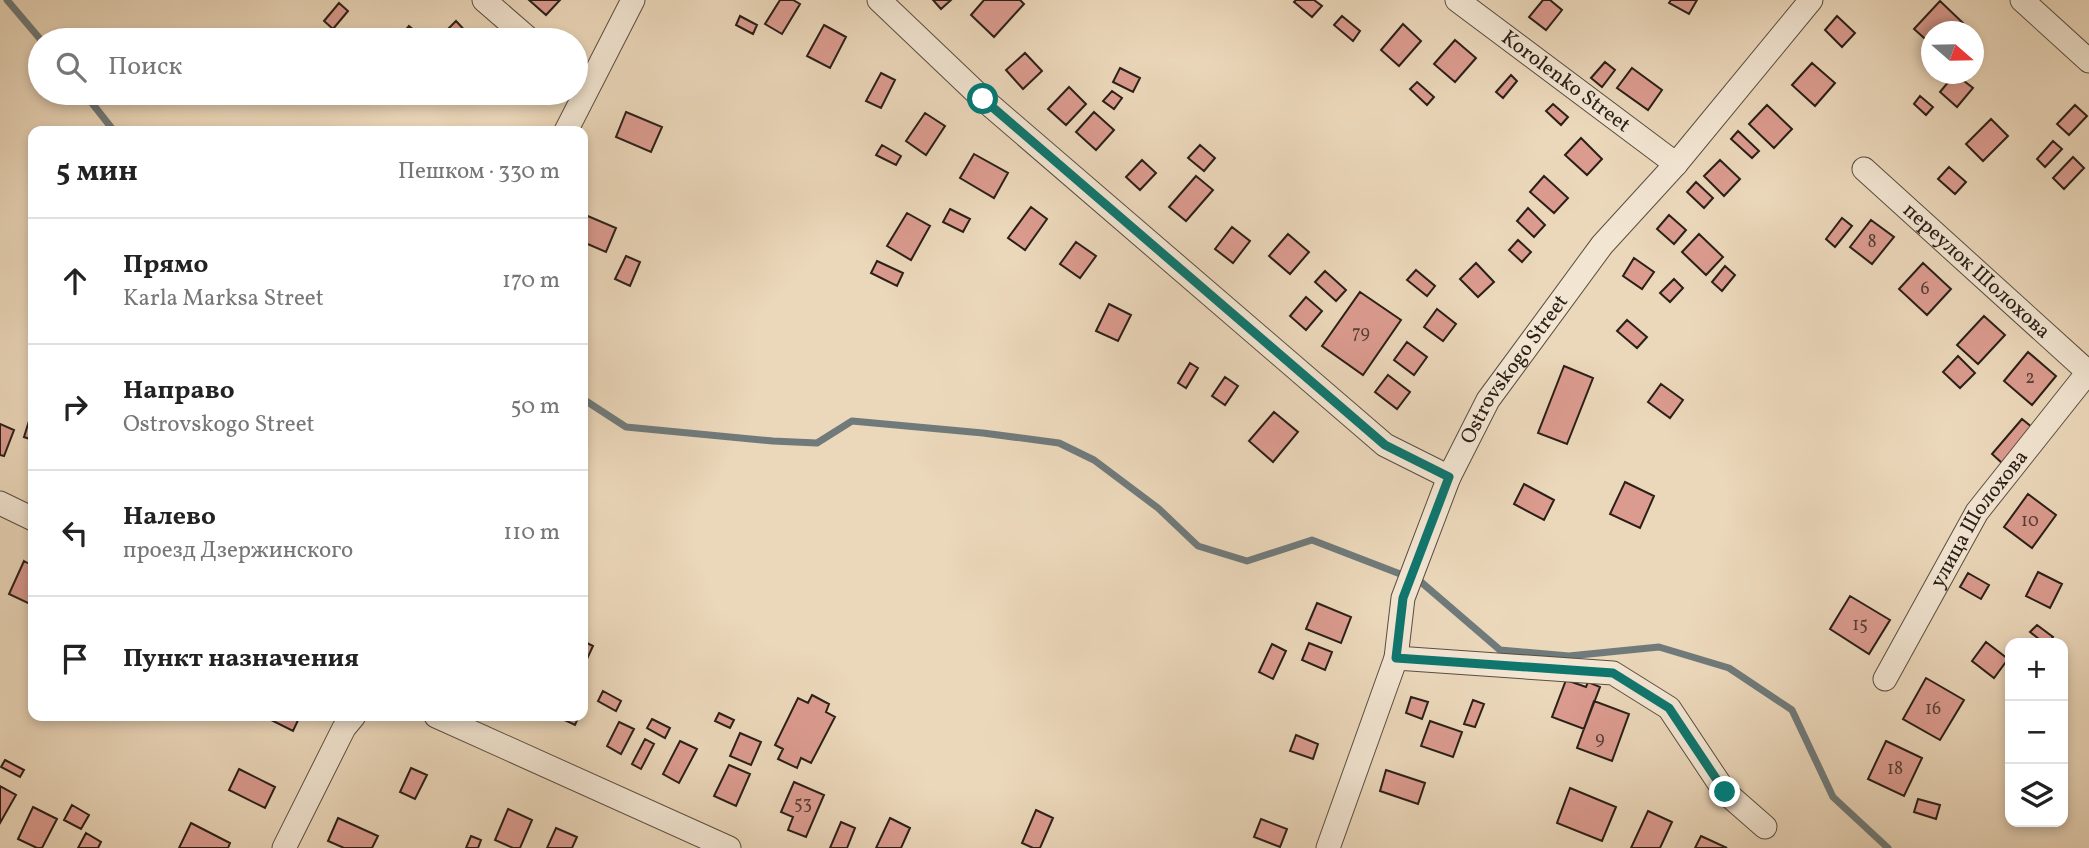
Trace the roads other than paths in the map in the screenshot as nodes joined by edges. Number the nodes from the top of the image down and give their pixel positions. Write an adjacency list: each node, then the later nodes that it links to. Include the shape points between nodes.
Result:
1 (484, 0): 7 (street)
2 (633, 0): 9 (street)
3 (878, 0): 15 (street, via 983,99 1385,445)
4 (1457, 0): 12 (street, Korolenko Street)
5 (1811, 0): 12 (street, Ostrovskogo Street)
6 (2022, 0): 8 (street)
7 (516, 28)
8 (2089, 61)
9 (588, 74)
10 (575, 105): 11 (street)
11 (568, 126)
12 (1676, 164): 15 (street, Ostrovskogo Street, via 1602,246 1488,400)
13 (1864, 169): 14 (street, переулок Шолохова)
14 (2089, 372): 19 (street, улица Шолохова, via 1978,512)
15 (1449, 477): 18 (street, Ostrovskogo Street, via 1403,598)
16 (0, 503): 17 (street)
17 (28, 517)
18 (1396, 658): 22 (street, via 1613,673 1669,708 1725,792); 25 (street, Ostrovskogo Street)
19 (1885, 679)
20 (350, 721): 23 (street)
21 (447, 721): 24 (street)
22 (1765, 827)
23 (284, 848)
24 (729, 848)
25 (1328, 848)

